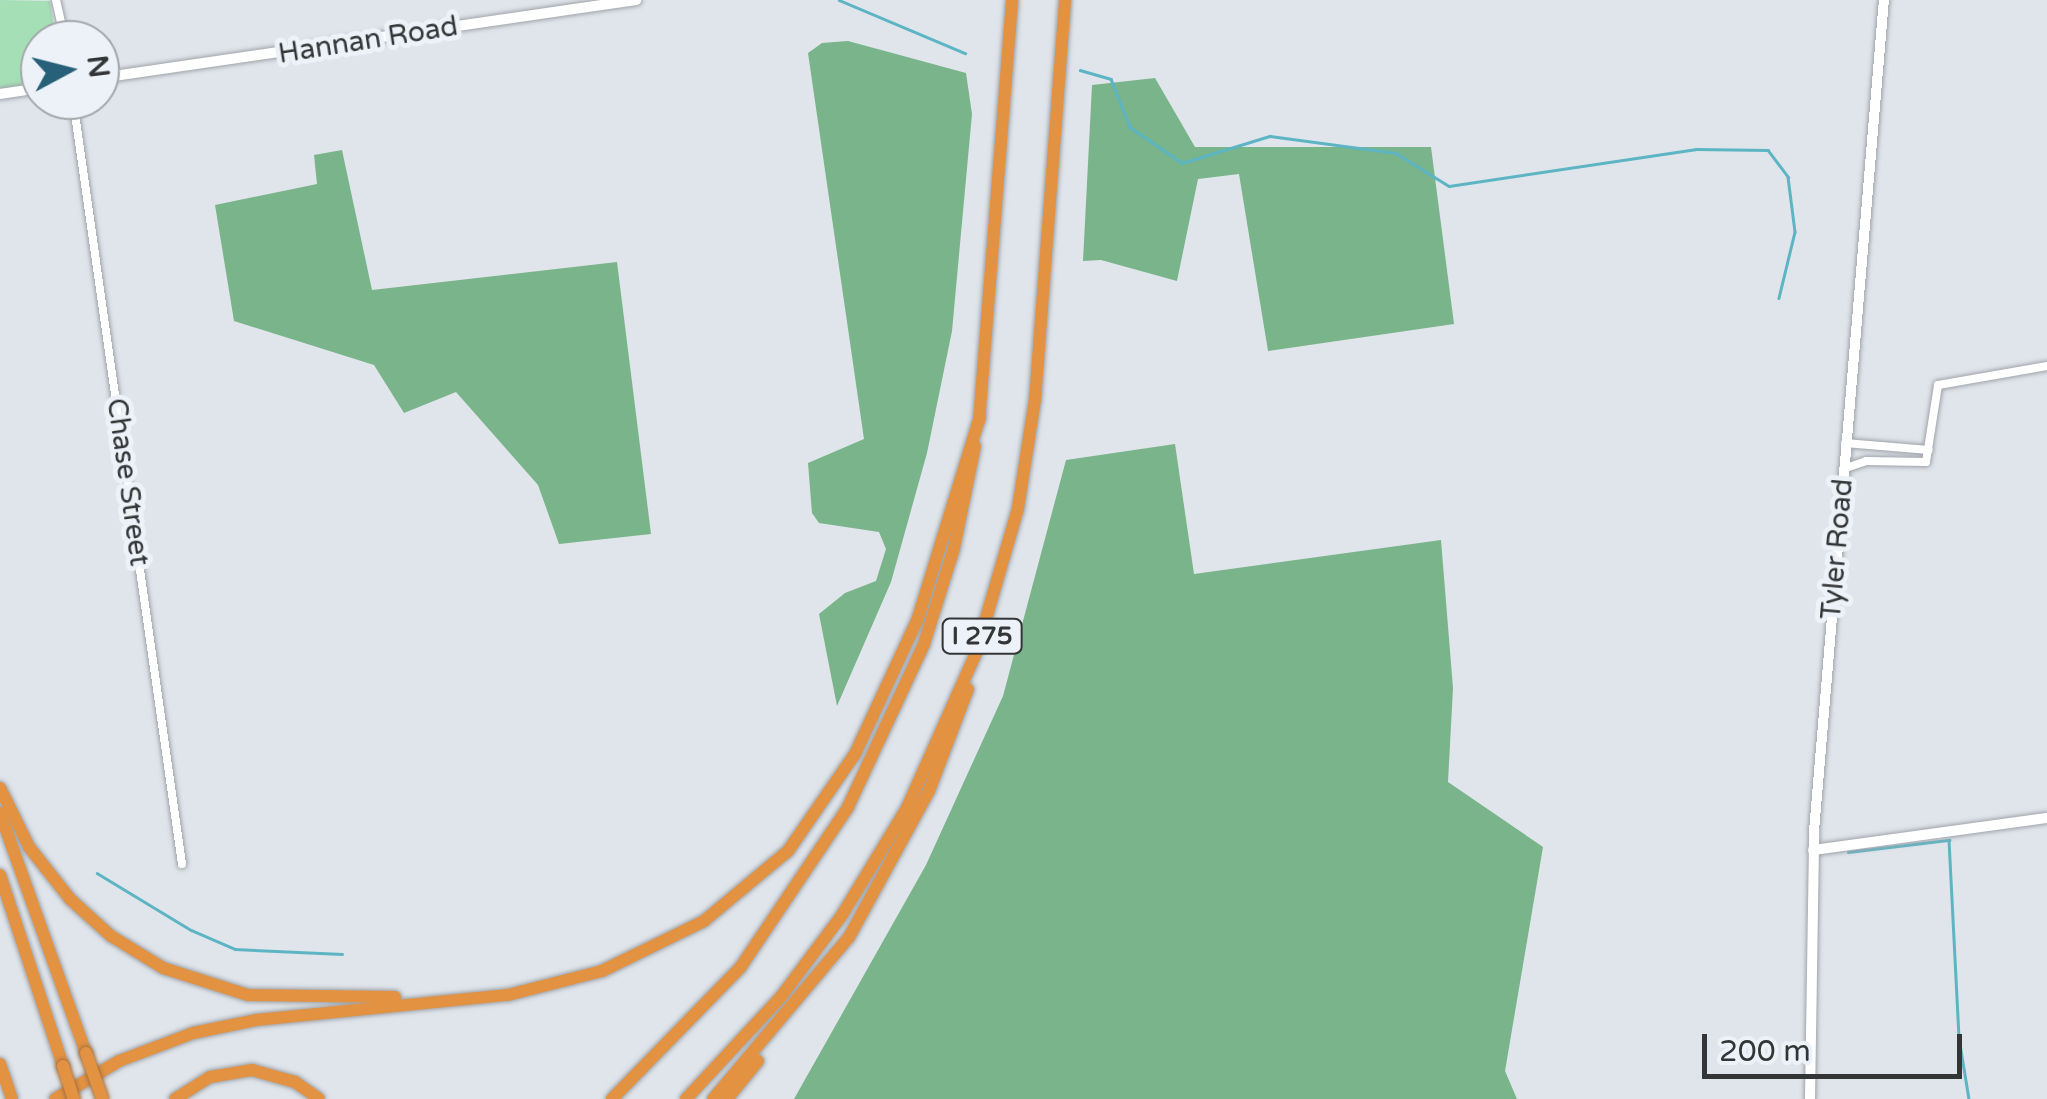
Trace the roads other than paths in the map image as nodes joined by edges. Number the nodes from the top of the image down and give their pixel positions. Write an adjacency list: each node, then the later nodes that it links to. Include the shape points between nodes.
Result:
1 (636, 0): 5 (street, Hannan Road)
2 (1012, 0): 8 (highway, I 275)
3 (1064, 0): 12 (highway, I 275, via 1035,400 1018,508)
4 (1884, 0): 9 (street, Tyler Road)
5 (120, 75)
6 (77, 120): 17 (street, Chase Street)
7 (2047, 366): 10 (street, via 1938,385)
8 (980, 416): 19 (highway, via 900,662 855,754 810,823 759,879 704,921 638,957); 28 (highway, I 275, via 943,586 872,763 740,968)
9 (1845, 443): 10 (street); 11 (street, Tyler Road)
10 (1929, 454): 11 (street, via 1917,465 1866,460)
11 (1843, 469): 16 (street, Tyler Road)
12 (976, 653): 20 (highway, via 953,738 906,840 849,937); 29 (highway, I 275, via 914,794 842,915 780,998)
13 (0, 788): 19 (highway, via 30,847 70,898 135,953 189,978 248,995 306,1001)
14 (0, 813): 22 (highway, bridge)
15 (2047, 818): 16 (street)
16 (1813, 850): 32 (street, Tyler Road)
17 (182, 864)
18 (0, 876): 25 (highway, bridge)
19 (538, 988): 24 (highway, via 192,1032 119,1061)
20 (808, 990): 30 (highway); 31 (highway)
21 (0, 1064): 23 (highway)
22 (102, 1098)
23 (12, 1099)
24 (55, 1099)
25 (74, 1099)
26 (175, 1099): 27 (highway, via 210,1077 252,1070 295,1082)
27 (320, 1099)
28 (612, 1099)
29 (686, 1099)
30 (713, 1099)
31 (727, 1099)
32 (1810, 1099)

